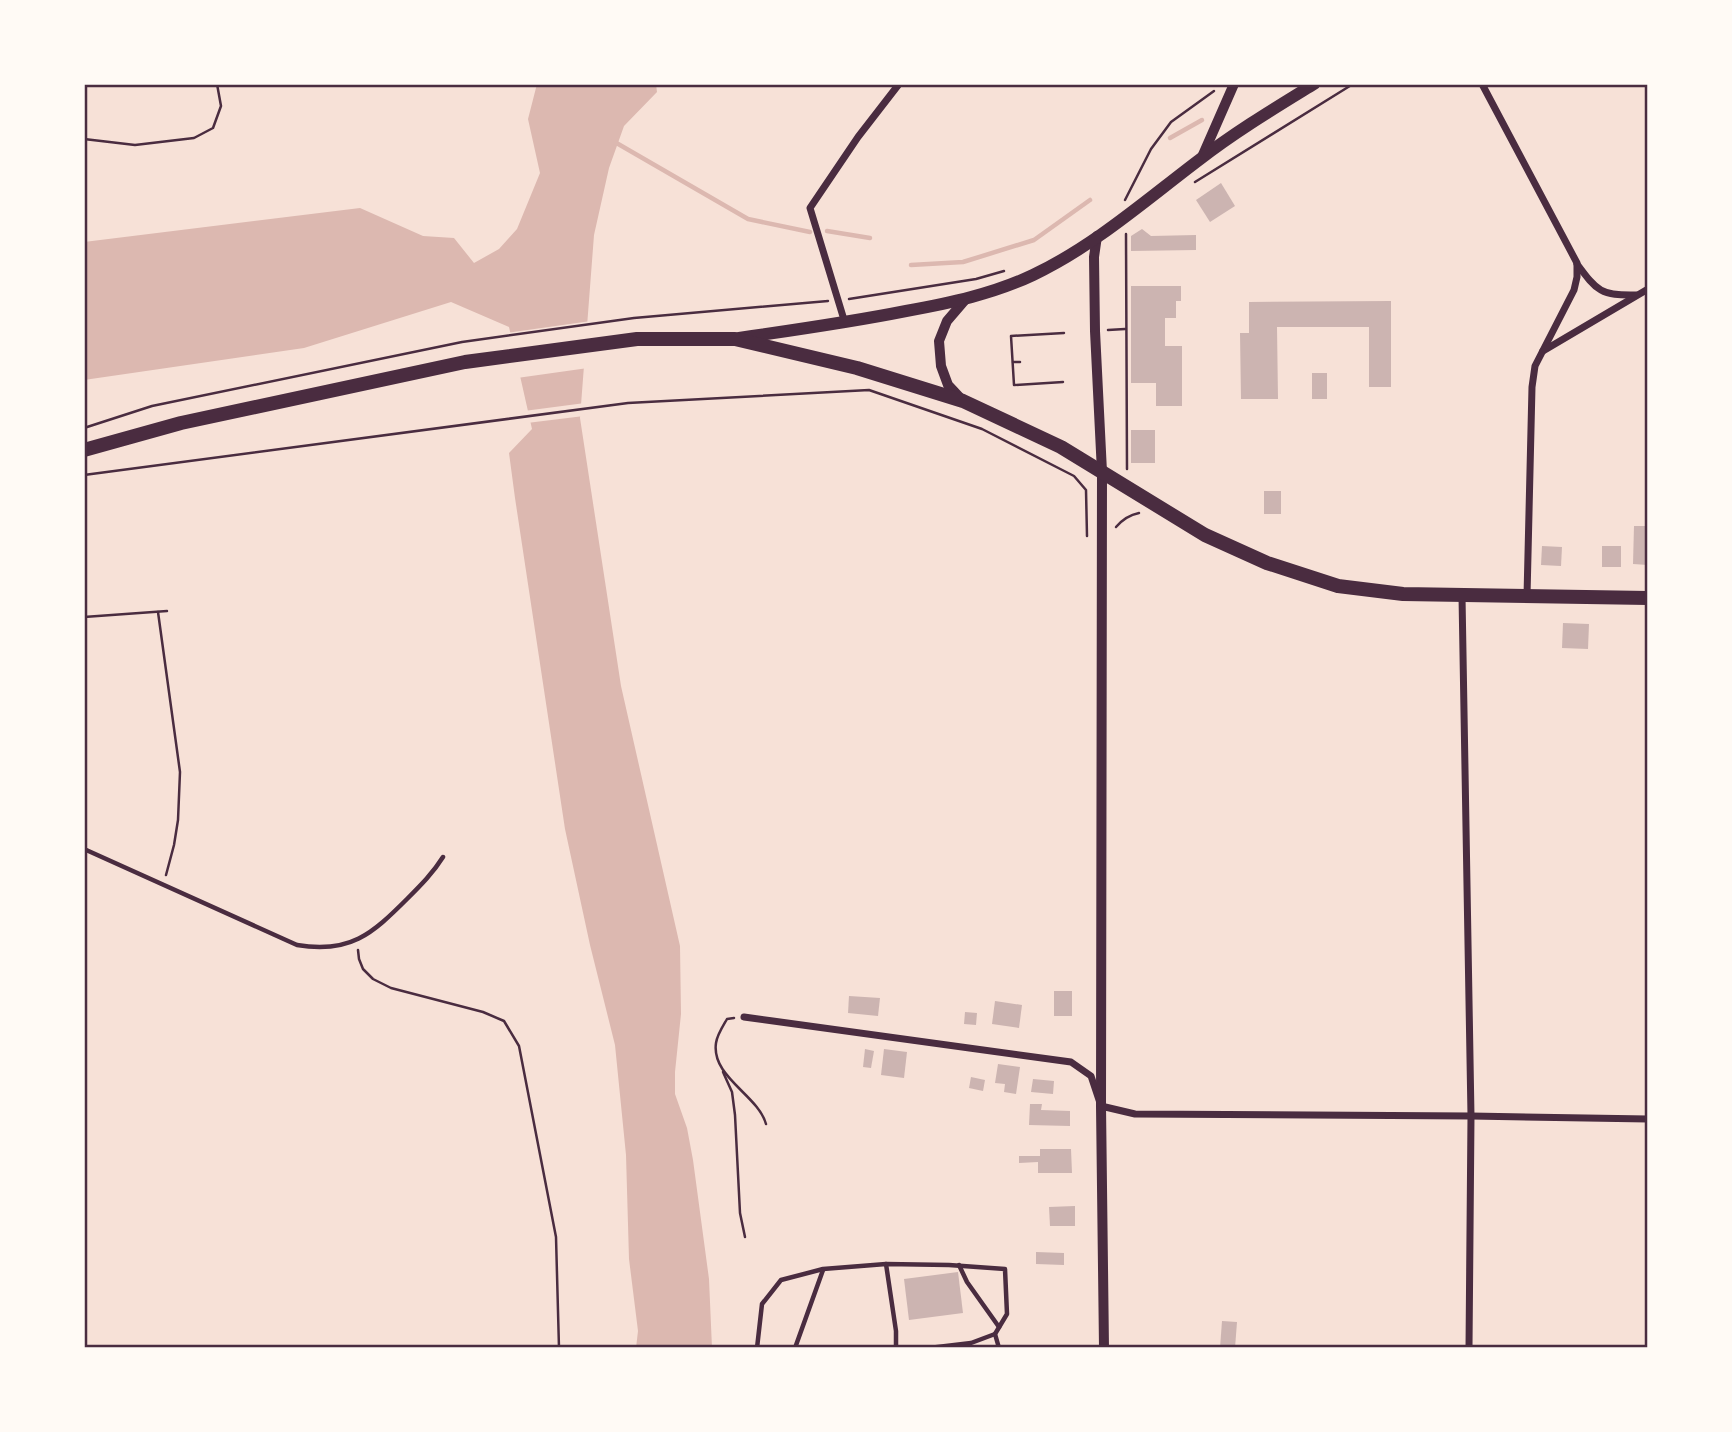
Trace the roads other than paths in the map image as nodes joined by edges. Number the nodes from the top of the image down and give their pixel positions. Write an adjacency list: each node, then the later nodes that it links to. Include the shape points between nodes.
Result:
1 (899, 84): 11 (street, via 810,208)
2 (1234, 84): 5 (street)
3 (1314, 84): 5 (main road)
4 (1482, 84): 7 (street)
5 (1202, 157): 6 (main road)
6 (1097, 236): 10 (main road, via 1031,276); 16 (street)
7 (1577, 263): 9 (street, via 1599,290 1616,296); 13 (street, via 1574,290)
8 (1648, 289): 9 (street)
9 (1639, 295): 13 (street)
10 (965, 300): 11 (main road); 14 (street, via 947,321 939,341 948,385)
11 (845, 323): 12 (main road)
12 (735, 339): 14 (highway, via 857,368); 15 (highway, via 637,339 465,362 181,423)
13 (1543, 352): 18 (street, via 1532,387)
14 (963, 401): 16 (highway, via 1061,447)
15 (84, 450)
16 (1102, 472): 17 (highway, via 1205,535 1267,563 1338,586); 23 (street)
17 (1462, 595): 18 (highway); 24 (street)
18 (1527, 597): 19 (highway)
19 (1648, 598)
20 (84, 849): 21 (lane, via 313,948 358,940 383,923)
21 (443, 857)
22 (744, 1017): 23 (street, via 1071,1062 1091,1076)
23 (1101, 1106): 24 (street, via 1135,1114); 36 (street)
24 (1471, 1116): 25 (street); 37 (street)
25 (1648, 1119)
26 (886, 1264): 27 (lane); 28 (lane); 33 (lane)
27 (959, 1265): 29 (lane); 29 (lane, via 1006,1269 1007,1314)
28 (823, 1269): 31 (lane, via 781,1280 762,1304); 32 (lane)
29 (999, 1327): 30 (lane)
30 (995, 1334): 34 (lane, via 971,1343); 35 (lane)
31 (757, 1348)
32 (795, 1348)
33 (896, 1348)
34 (929, 1348)
35 (999, 1348)
36 (1104, 1348)
37 (1469, 1348)

